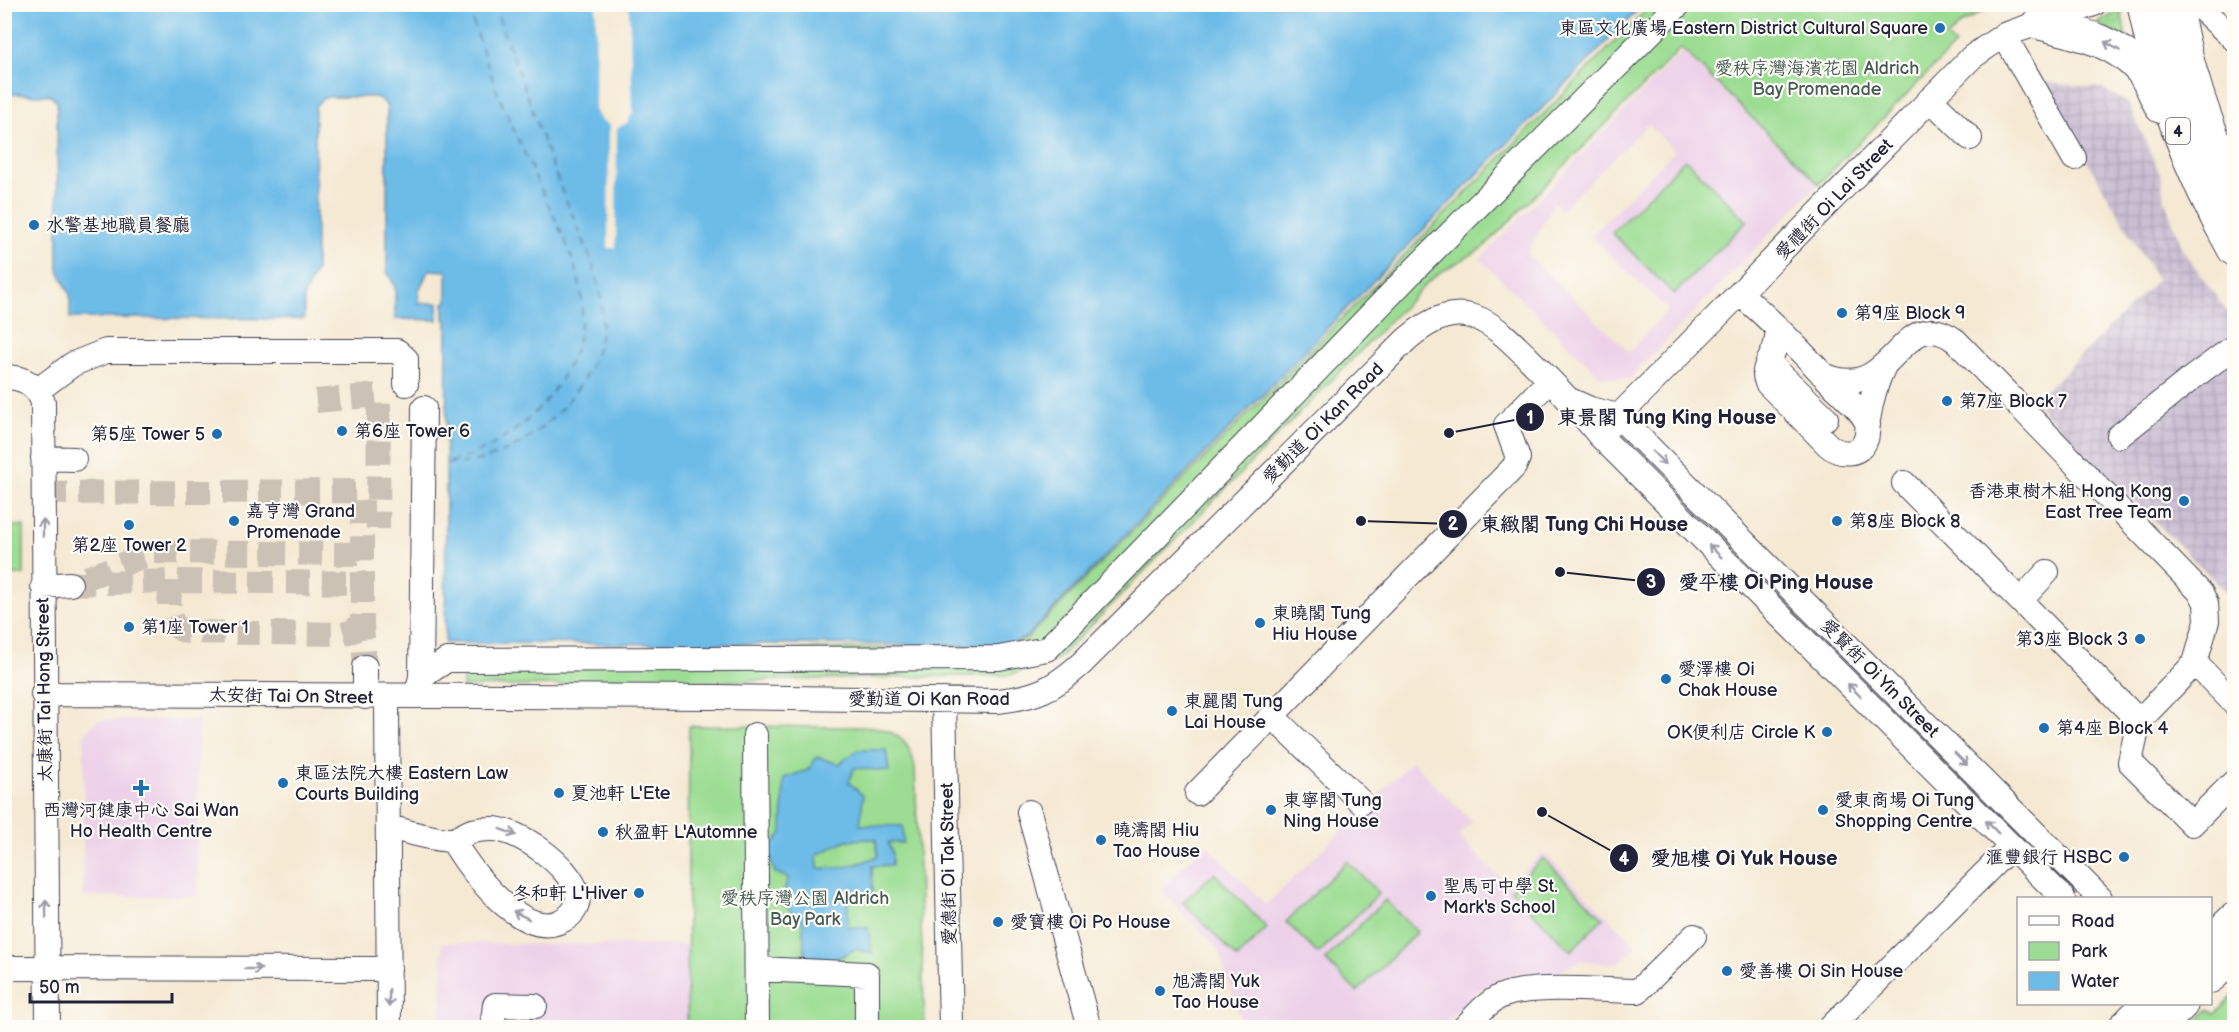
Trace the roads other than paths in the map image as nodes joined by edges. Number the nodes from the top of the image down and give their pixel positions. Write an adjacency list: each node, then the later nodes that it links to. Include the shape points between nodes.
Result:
1 (1679, 4): 45 (street, via 1047,649 999,658 447,660)
2 (2094, 4): 8 (street, 愛禮街 Oi Lai Street)
3 (2138, 4): 12 (main road)
4 (2144, 4): 17 (highway, 4, via 2181,141)
5 (2175, 4): 16 (highway, 4, via 2203,109)
6 (2187, 4): 15 (main road, via 2204,76)
7 (2196, 4): 10 (street)
8 (2038, 22): 9 (street, 愛禮街 Oi Lai Street); 12 (main road, one-way to 8, via 2142,72 2119,50 2101,40)
9 (2004, 35): 11 (street, 愛禮街 Oi Lai Street, via 1972,57); 14 (street)
10 (2235, 39)
11 (1930, 99): 13 (street); 19 (street, 愛禮街 Oi Lai Street)
12 (2161, 107): 18 (main road, via 2193,190)
13 (1970, 138)
14 (2074, 158)
15 (2235, 161)
16 (2235, 185)
17 (2235, 249)
18 (2235, 269)
19 (1740, 294): 21 (street); 31 (street, 愛禮街 Oi Lai Street)
20 (1463, 315): 26 (street, 愛賢街 Oi Yin Street, via 1495,326); 48 (street, 愛勤道 Oi Kan Road, via 1430,322 1407,339 1064,679 1024,698)
21 (1774, 346): 24 (street); 32 (street); 35 (street, via 1764,369 1772,391)
22 (2235, 347): 34 (street)
23 (1884, 366): 24 (street, via 1869,376 1844,382); 32 (street, via 1875,387); 43 (street, via 1920,332 1938,330 1956,341 2201,593 2207,621)
24 (1822, 374): 32 (street)
25 (4, 377): 28 (street, via 25,380)
26 (1550, 380): 29 (street, 愛賢街 Oi Yin Street); 50 (street, via 1506,425 1518,458 1514,467)
27 (406, 384): 28 (street, via 406,359 397,351 106,351 73,364)
28 (38, 390): 36 (street, 太康街 Tai Hong Street, via 42,402)
29 (1572, 401): 31 (street, 愛賢街 Oi Yin Street); 33 (street, 愛賢街 Oi Yin Street)
30 (424, 408): 45 (street)
31 (1618, 416): 33 (street, 愛禮街 Oi Lai Street); 61 (street, 愛賢街 Oi Yin Street, one-way to 61)
32 (1848, 417): 35 (street, via 1823,434); 35 (street, via 1866,439 1862,446 1841,453)
33 (1599, 435): 59 (street, 愛賢街 Oi Yin Street, one-way to 33)
34 (2119, 436)
35 (1828, 445)
36 (43, 458): 37 (street); 41 (street, 太康街 Tai Hong Street, one-way to 36)
37 (74, 459)
38 (1904, 483): 42 (street)
39 (2047, 572): 42 (street)
40 (70, 584): 41 (street)
41 (43, 586): 46 (street, 太康街 Tai Hong Street)
42 (2021, 600): 51 (street)
43 (2195, 663): 49 (street); 51 (street)
44 (365, 667): 47 (street)
45 (419, 687): 47 (street, 愛勤道 Oi Kan Road); 48 (street, 愛勤道 Oi Kan Road)
46 (44, 694): 47 (street, 太安街 Tai On Street); 67 (street, 太康街 Tai Hong Street, one-way to 46)
47 (376, 697): 57 (street, 太安街 Tai On Street)
48 (944, 700): 78 (street, 愛德街 Oi Tak Street)
49 (2235, 703)
50 (1272, 716): 54 (street); 55 (street)
51 (2139, 721): 53 (street, via 2130,762 2192,824)
52 (754, 735): 69 (street)
53 (2235, 782)
54 (1197, 793)
55 (1361, 802)
56 (1029, 812): 79 (street)
57 (388, 827): 58 (street); 68 (street, 太安街 Tai On Street)
58 (453, 841): 58 (street, one-way to 58, via 471,831 500,829 536,846 572,882 578,898 574,911 568,918 543,924 512,910 485,886)
59 (2011, 847): 60 (street, 愛賢街 Oi Yin Street); 81 (street)
60 (2062, 897)
61 (2099, 897)
62 (2235, 918): 64 (main road)
63 (1694, 936): 80 (street, via 1638,991 1518,991 1488,1004)
64 (2212, 941)
65 (2235, 956): 70 (main road)
66 (4, 968): 67 (street)
67 (47, 968): 68 (street, one-way to 68, via 165,977); 73 (street, 太康街 Tai Hong Street)
68 (389, 969): 74 (street, 太安街 Tai On Street, one-way to 74)
69 (758, 969): 76 (street); 77 (street, via 867,974)
70 (2212, 976)
71 (535, 1006): 75 (street, via 495,1005)
72 (2166, 1010): 82 (main road)
73 (48, 1028)
74 (389, 1028)
75 (492, 1028)
76 (757, 1028)
77 (867, 1028)
78 (951, 1028)
79 (1089, 1028)
80 (1464, 1028)
81 (1830, 1028)
82 (2124, 1028)

